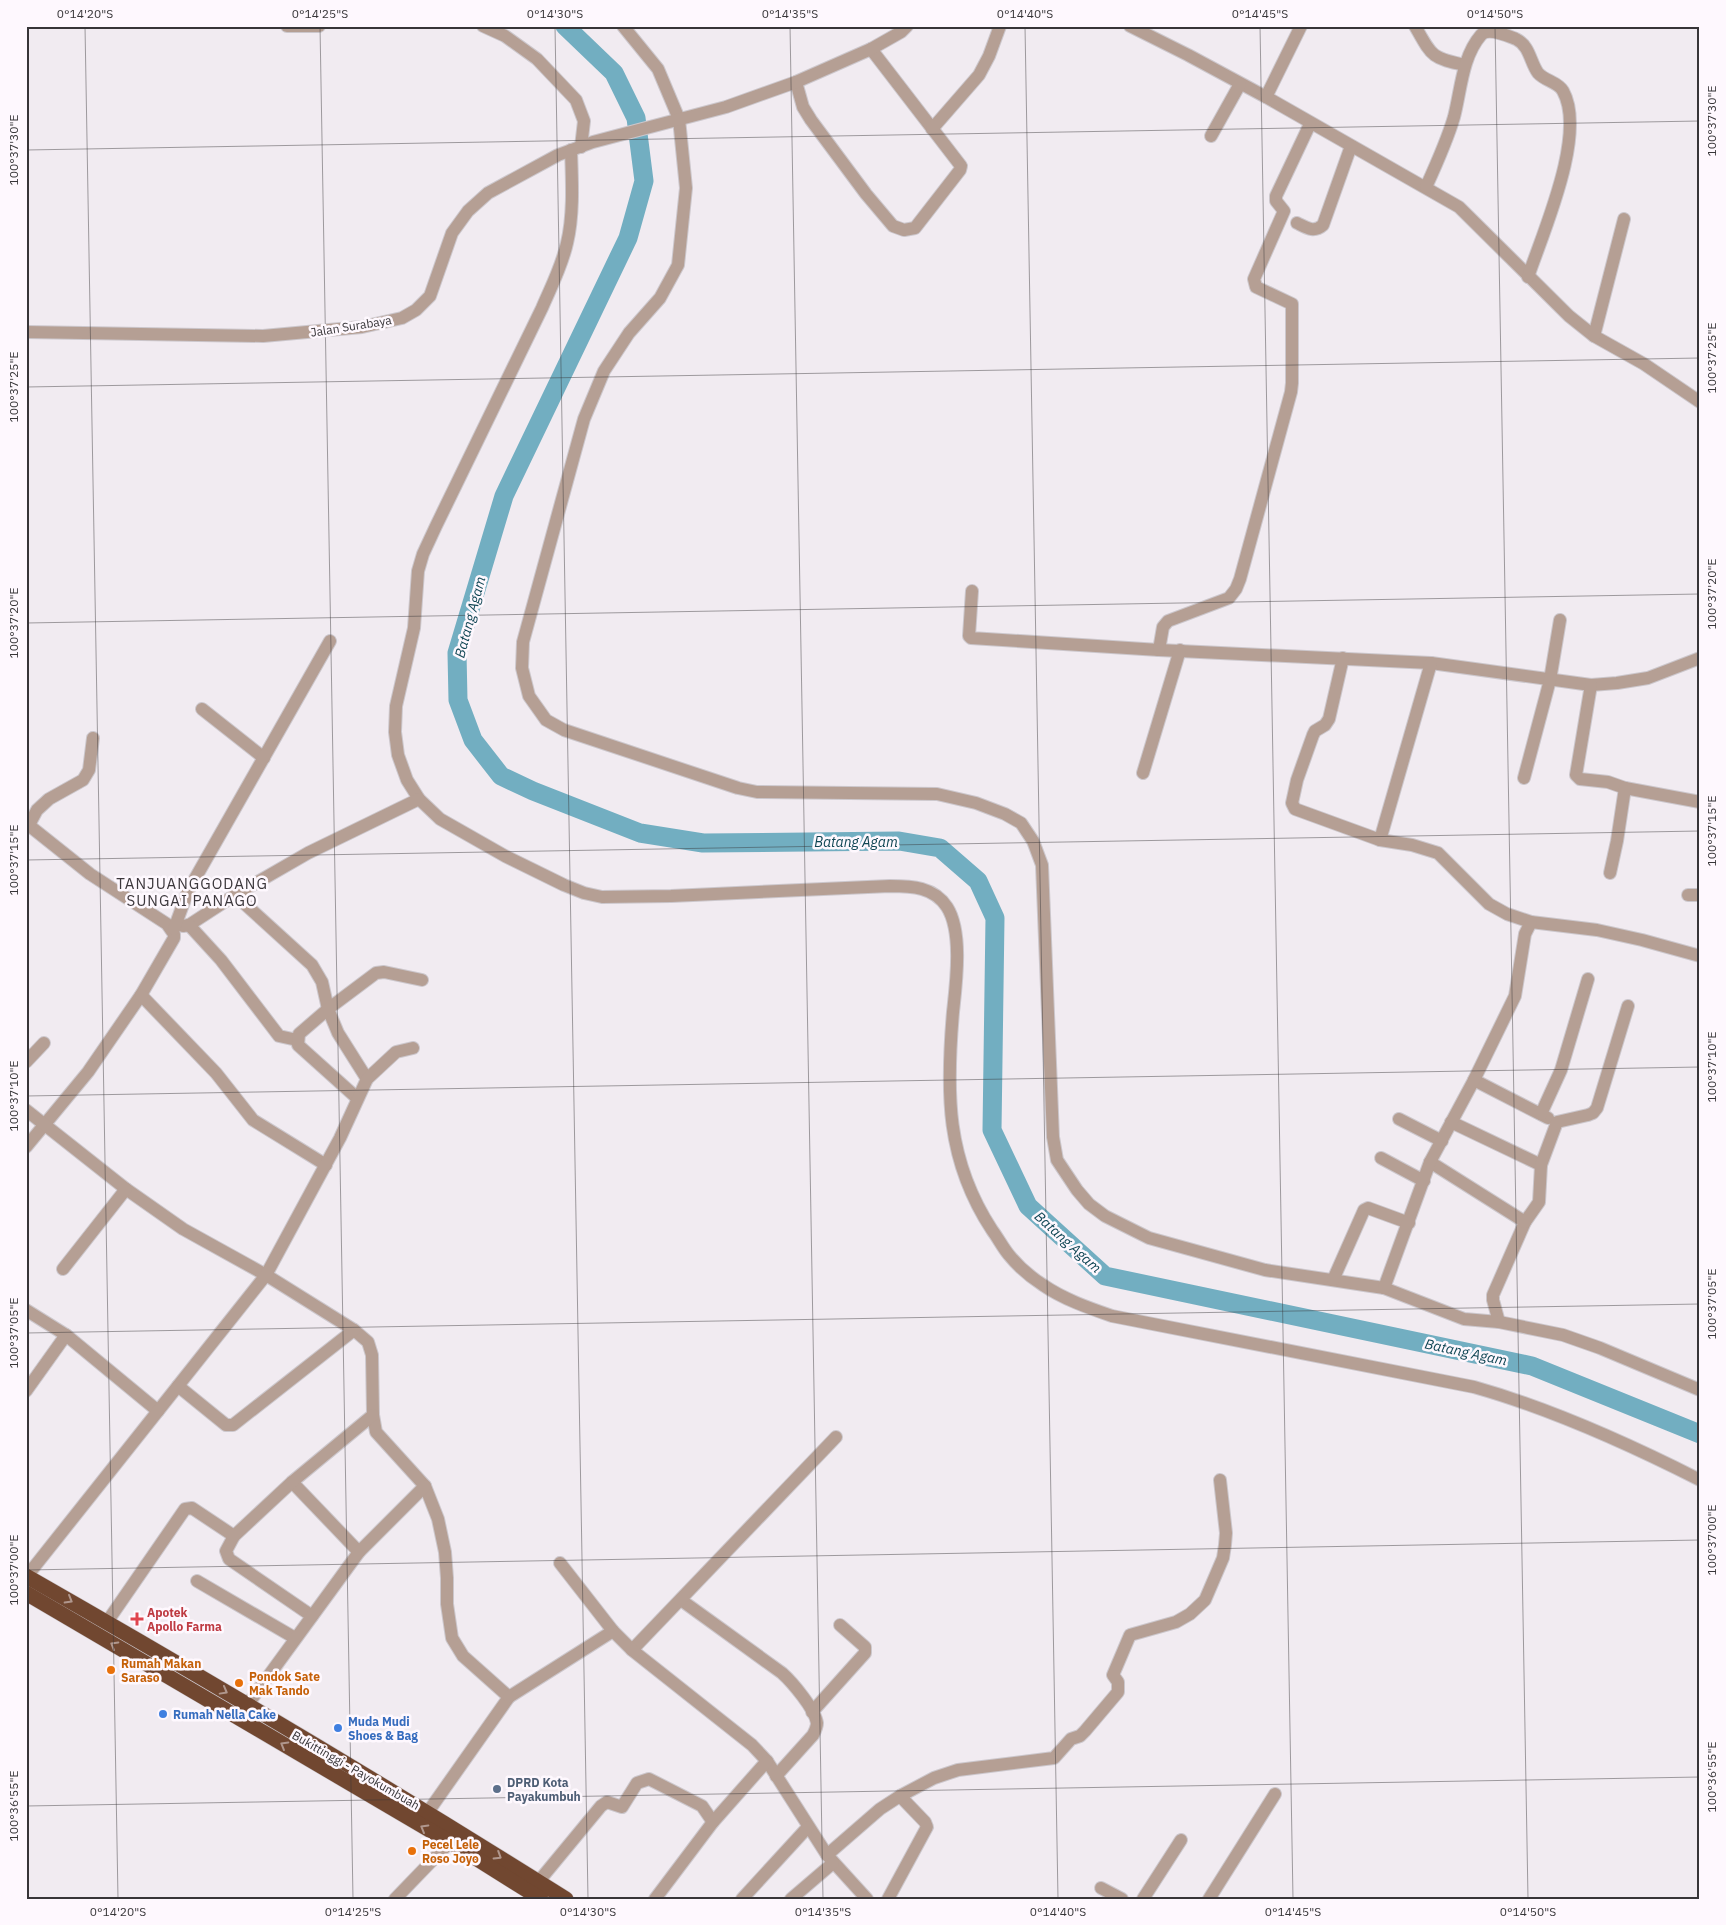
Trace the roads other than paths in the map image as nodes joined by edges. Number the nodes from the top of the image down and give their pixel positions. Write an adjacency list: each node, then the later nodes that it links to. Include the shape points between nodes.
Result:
1 (287, 26): 2 (street)
2 (319, 26)
3 (483, 26): 19 (street, via 505,36 537,59 576,100 584,121)
4 (623, 26): 15 (street, via 658,69)
5 (907, 26): 10 (street, Jalan Surabaya)
6 (1000, 26): 17 (street, via 979,75)
7 (1130, 26): 13 (street)
8 (1301, 26): 14 (street)
9 (1415, 26): 11 (street, via 1431,53 1445,61)
10 (871, 49): 12 (street, Jalan Surabaya); 17 (street)
11 (1465, 65): 21 (street, via 1454,117); 24 (street, via 1483,32 1514,38 1526,47 1541,76 1563,91 1568,106 1570,141 1561,179)
12 (796, 82): 15 (street, Jalan Surabaya, via 726,108); 17 (street, via 803,107 811,120 889,222 898,229 915,228 960,170 960,162)
13 (1240, 84): 14 (street); 18 (street)
14 (1266, 97): 16 (street)
15 (679, 119): 19 (street, Jalan Surabaya); 84 (street, via 686,188 678,265 660,298 629,333 604,371 584,419 523,642 522,668 529,696 546,720 564,730 738,788 757,792 937,794 983,806 1020,822 1033,841 1042,865 1053,1137 1057,1160 1076,1190 1105,1216 1149,1238 1265,1270)
16 (1310, 124): 20 (street); 31 (street, via 1276,196 1284,211 1254,279 1256,287 1292,304 1292,382 1240,579 1229,598 1163,626)
17 (932, 129)
18 (1211, 136)
19 (582, 146): 25 (street, Jalan Surabaya, via 488,192 468,211 452,232 430,296 402,318 362,327 263,336); 44 (street, via 572,175 570,224 558,272 418,570 414,628 396,706 395,732 398,755)
20 (1351, 146): 21 (street); 23 (street, via 1324,226 1312,230)
21 (1426, 187): 24 (street, via 1458,207)
22 (1624, 219): 26 (street)
23 (1297, 223)
24 (1528, 277): 26 (street)
25 (26, 332)
26 (1594, 336): 27 (street, via 1644,364)
27 (1700, 402)
28 (972, 591): 31 (street, via 970,637)
29 (1560, 620): 36 (street)
30 (330, 641): 40 (street)
31 (1159, 650): 32 (street)
32 (1180, 650): 33 (street); 41 (street)
33 (1342, 658): 35 (street); 47 (street, via 1328,719 1312,735 1292,804 1297,810)
34 (1700, 658): 37 (street, via 1648,678)
35 (1431, 663): 36 (street); 47 (street)
36 (1550, 680): 37 (street); 42 (street)
37 (1591, 685): 43 (street, via 1576,775 1580,779 1608,782)
38 (202, 708): 40 (street)
39 (93, 738): 46 (street, via 89,770 84,780 49,799)
40 (264, 758): 52 (street)
41 (1142, 773)
42 (1524, 778)
43 (1625, 788): 45 (street); 48 (street)
44 (419, 800): 49 (street, via 326,844); 97 (street, via 440,819 505,856 564,885 602,897 890,886 910,886 939,896 948,909 957,951 949,1092 962,1172 978,1208 1009,1256 1044,1286 1112,1316 1504,1395 1554,1413)
45 (1700, 802)
46 (28, 824): 52 (street, via 90,874)
47 (1380, 840): 50 (street, via 1438,853 1489,904)
48 (1610, 873)
49 (235, 895): 51 (street); 58 (street, via 312,965 322,982)
50 (1531, 922): 53 (street, via 1597,930); 64 (street, via 1525,934 1515,996)
51 (189, 925): 52 (street); 59 (street, via 221,960 279,1036)
52 (170, 926): 56 (street, via 174,934 172,943)
53 (1700, 956)
54 (1588, 979): 67 (street, via 1561,1070)
55 (422, 980): 58 (street, via 376,973)
56 (141, 995): 71 (street, via 88,1072); 76 (street, via 216,1074 253,1120)
57 (1628, 1006): 70 (street, via 1597,1108 1588,1115)
58 (328, 1009): 59 (street, via 299,1034); 63 (street, via 338,1033)
59 (297, 1040): 65 (street, via 298,1045)
60 (44, 1043): 62 (street)
61 (413, 1048): 63 (street, via 396,1052)
62 (26, 1062)
63 (367, 1079): 65 (street)
64 (1474, 1080): 67 (street); 69 (street)
65 (357, 1098): 76 (street)
66 (26, 1110): 71 (street)
67 (1541, 1114): 70 (street)
68 (1399, 1119): 72 (street)
69 (1452, 1122): 72 (street); 77 (street)
70 (1556, 1122): 77 (street)
71 (44, 1124): 73 (street); 79 (street)
72 (1442, 1140): 75 (street)
73 (26, 1147)
74 (1381, 1158): 78 (street)
75 (1430, 1162): 78 (street); 80 (street)
76 (326, 1165): 83 (street)
77 (1541, 1165): 80 (street, via 1540,1202)
78 (1424, 1181): 81 (street)
79 (126, 1188): 82 (street); 83 (street, via 183,1229)
80 (1525, 1222): 87 (street, via 1493,1295)
81 (1409, 1223): 84 (street, via 1368,1208 1364,1210); 85 (street)
82 (63, 1269)
83 (266, 1275): 88 (street); 90 (street)
84 (1333, 1280): 85 (street)
85 (1384, 1288): 87 (street, via 1464,1319)
86 (26, 1310): 89 (street)
87 (1499, 1322): 91 (street, via 1563,1335)
88 (354, 1330): 90 (street, via 233,1425 226,1425); 94 (street, via 368,1342 372,1354)
89 (66, 1335): 92 (street); 93 (street)
90 (178, 1386): 93 (street)
91 (1700, 1390)
92 (26, 1391)
93 (158, 1411): 103 (street)
94 (372, 1415): 98 (street); 99 (street, via 376,1432)
95 (836, 1437): 106 (street)
96 (1220, 1480): 123 (street, via 1225,1545 1223,1558 1205,1600 1176,1622 1130,1635 1112,1675 1118,1682 1118,1692 1086,1731 1071,1739 1054,1758 958,1770 934,1778)
97 (1700, 1480)
98 (292, 1482): 100 (street); 101 (street)
99 (425, 1486): 101 (street); 117 (street, via 442,1534 452,1638 463,1656)
100 (234, 1536): 107 (street, via 226,1551 229,1559); 108 (street, via 192,1508 187,1508)
101 (359, 1552): 107 (street)
102 (560, 1563): 110 (street)
103 (26, 1576): 108 (highway, Bukittinggi - Payokumbuah, one-way to 108)
104 (197, 1581): 111 (street)
105 (26, 1593): 114 (highway, Bukittinggi - Payokumbuah, one-way to 105)
106 (681, 1600): 112 (street); 119 (street, via 782,1673)
107 (312, 1616): 111 (street)
108 (107, 1622): 113 (highway, Bukittinggi - Payokumbuah)
109 (840, 1624): 119 (street, via 865,1647 865,1653)
110 (613, 1631): 112 (street); 117 (street)
111 (295, 1638): 118 (street)
112 (632, 1650): 120 (street, via 752,1745)
113 (164, 1655): 114 (highway); 115 (highway, Bukittinggi - Payokumbuah)
114 (156, 1669): 116 (highway, Bukittinggi - Payokumbuah)
115 (206, 1681): 116 (highway); 118 (highway, Bukittinggi - Payokumbuah, one-way to 118)
116 (198, 1694): 128 (highway, Bukittinggi - Payokumbuah, one-way to 116)
117 (509, 1697): 124 (street)
118 (248, 1704): 124 (highway, Bukittinggi - Payokumbuah)
119 (812, 1712): 121 (street, via 817,1722 813,1734)
120 (766, 1761): 121 (street); 125 (street)
121 (776, 1776): 126 (street)
122 (1275, 1794): 142 (street)
123 (900, 1796): 129 (street, via 880,1809); 139 (street, via 926,1822 927,1827)
124 (428, 1812): 130 (highway, Bukittinggi - Payokumbuah, one-way to 130)
125 (713, 1822): 130 (street, via 702,1806 649,1779 637,1783 622,1807 607,1802 601,1806); 135 (street)
126 (808, 1827): 129 (street); 136 (street)
127 (1181, 1840): 141 (street)
128 (450, 1842): 132 (street); 133 (highway, Bukittinggi - Payokumbuah)
129 (830, 1859): 137 (street); 138 (street)
130 (538, 1881): 134 (highway, Bukittinggi - Payokumbuah)
131 (1101, 1888): 140 (street)
132 (395, 1899)
133 (540, 1899)
134 (566, 1899)
135 (655, 1899)
136 (742, 1899)
137 (791, 1899)
138 (867, 1899)
139 (888, 1899)
140 (1122, 1899)
141 (1143, 1899)
142 (1209, 1899)

